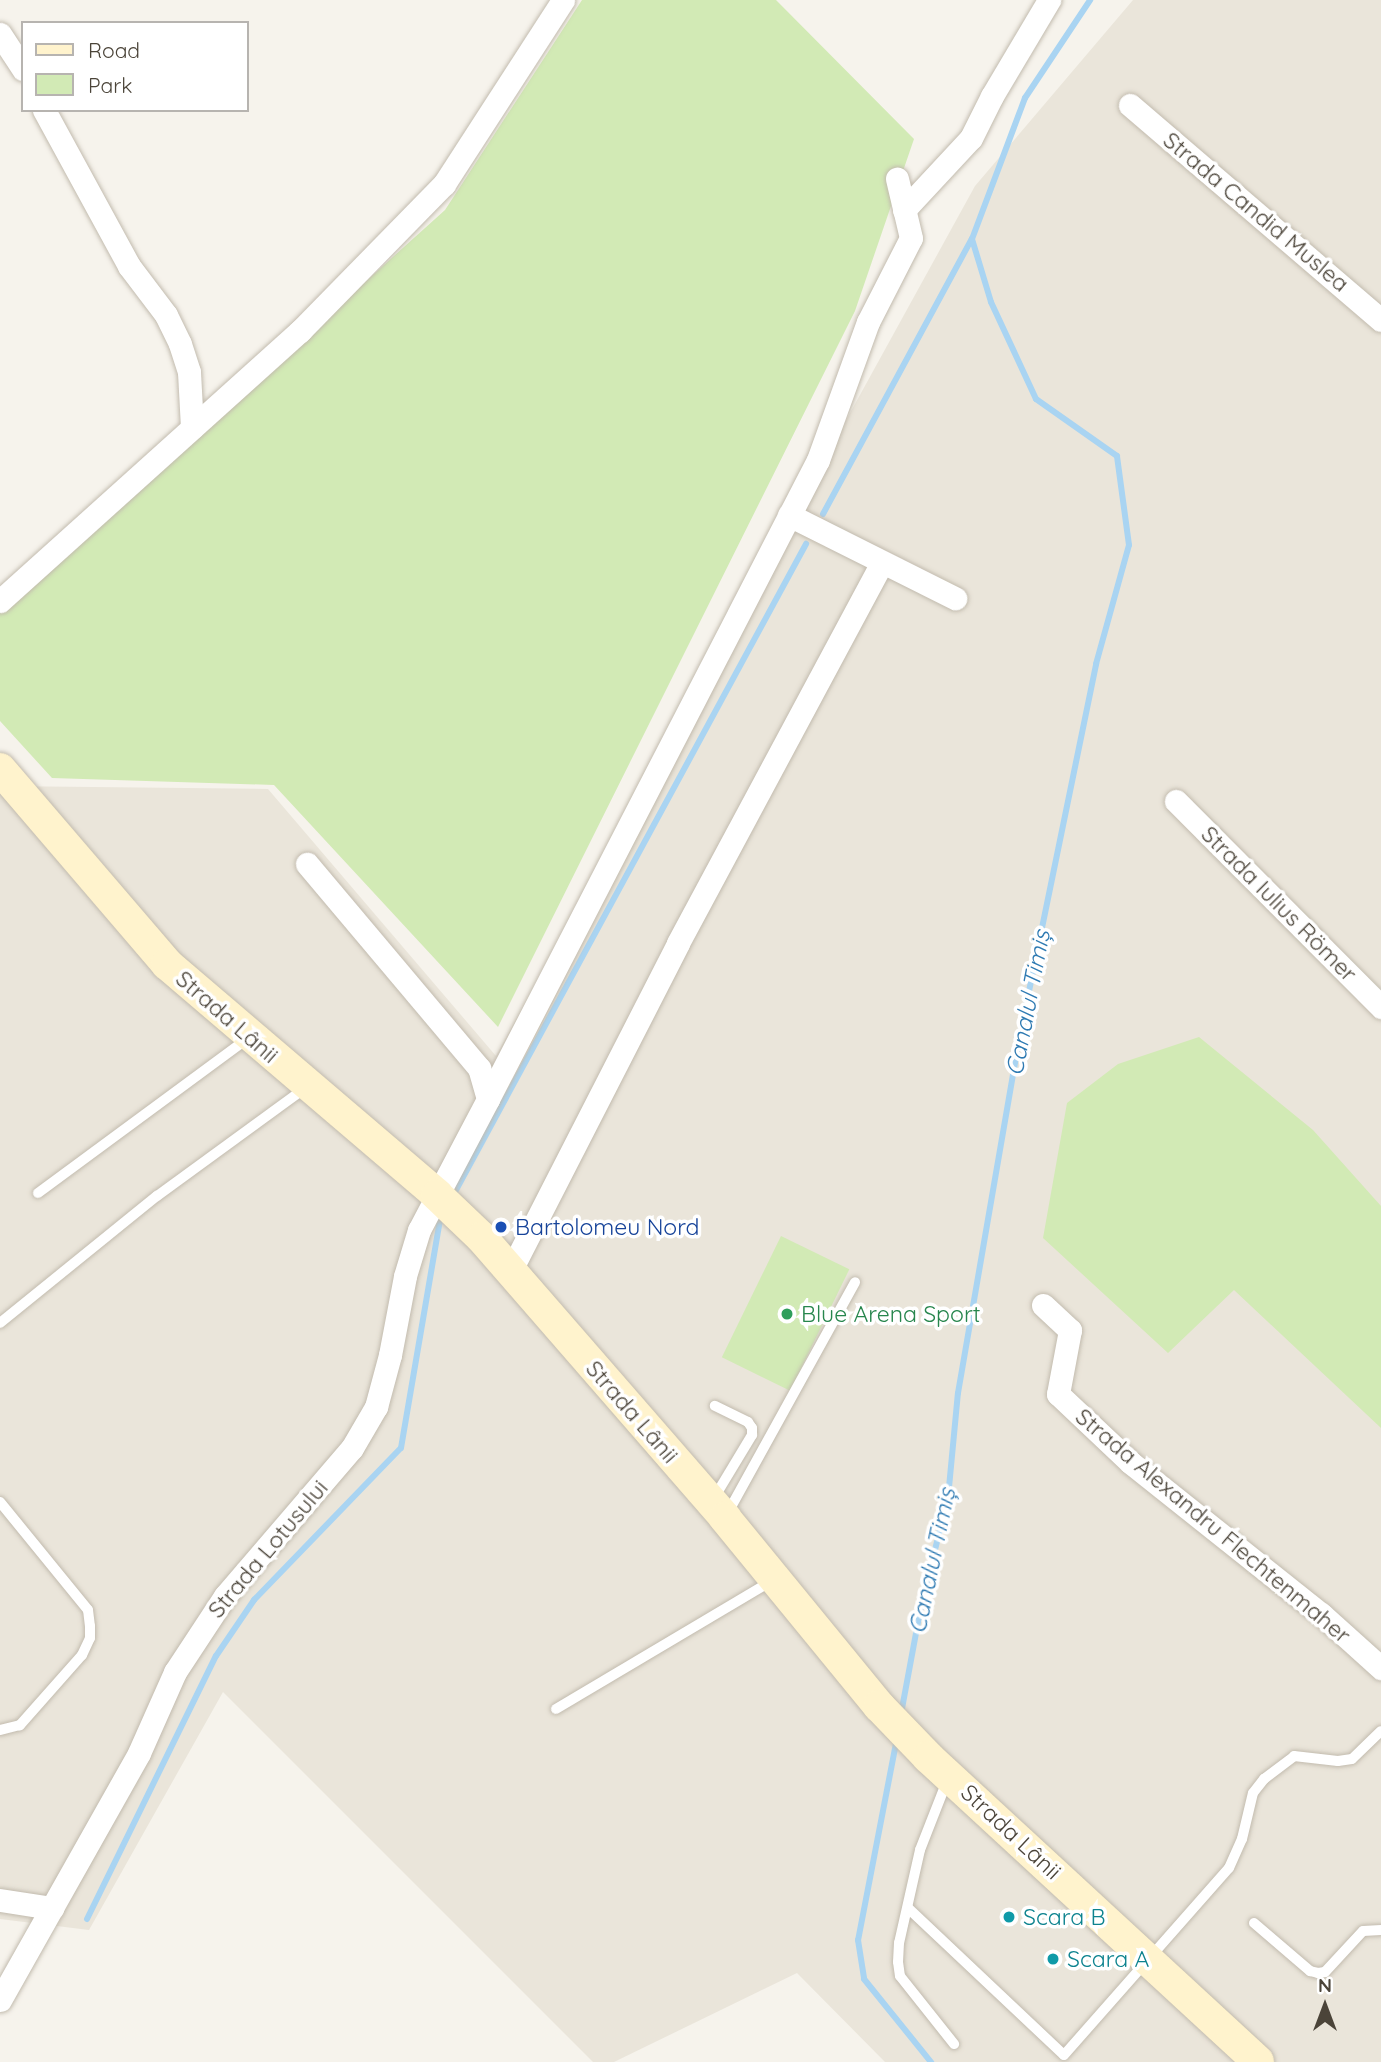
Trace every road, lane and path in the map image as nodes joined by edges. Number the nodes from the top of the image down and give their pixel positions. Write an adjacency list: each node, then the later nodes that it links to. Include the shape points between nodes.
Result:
1 (563, 0): 10 (street, via 444,184 300,331)
2 (1049, 0): 8 (street, via 971,138)
3 (0, 34): 4 (street)
4 (21, 66)
5 (1130, 105): 9 (street, Strada Candid Muslea)
6 (45, 112): 10 (street, via 123,256 166,315 180,344 189,372)
7 (897, 179): 8 (street, Strada Lotusului)
8 (904, 210): 11 (street, Strada Lotusului, via 911,238 868,322 818,460)
9 (1381, 320)
10 (192, 428): 14 (street)
11 (789, 516): 12 (street); 21 (street, Strada Lotusului)
12 (881, 564): 13 (street); 24 (street, via 678,943)
13 (955, 598)
14 (0, 601)
15 (0, 769): 19 (main road, Strada Lânii, via 167,964)
16 (1176, 801): 18 (street, Strada Iulius Römer)
17 (307, 864): 21 (street, via 479,1068)
18 (1381, 1007)
19 (249, 1037): 20 (main road, Strada Lânii); 22 (lane)
20 (307, 1086): 23 (main road, Strada Lânii); 27 (lane, via 157,1196)
21 (488, 1099): 23 (street, Strada Lotusului)
22 (38, 1193)
23 (437, 1195): 24 (main road, Strada Lânii); 38 (street, Strada Lotusului, via 419,1230 405,1276 376,1407 352,1448 225,1595 175,1672 139,1753)
24 (511, 1270): 30 (main road, Strada Lânii)
25 (855, 1282): 30 (lane)
26 (1043, 1305): 32 (street, Strada Alexandru Flechtenmaher, via 1070,1330 1058,1394 1131,1463 1321,1614)
27 (0, 1323)
28 (715, 1406): 30 (lane, via 748,1422 752,1435)
29 (0, 1502): 34 (lane, via 88,1610 90,1626 82,1655 20,1725)
30 (718, 1511): 31 (main road, Strada Lânii)
31 (776, 1579): 33 (lane); 36 (main road, Strada Lânii, via 879,1706)
32 (1381, 1668)
33 (556, 1709)
34 (0, 1730)
35 (1381, 1731): 42 (lane, via 1352,1759 1294,1756 1264,1779 1253,1793 1242,1839 1229,1868)
36 (939, 1766): 39 (lane); 42 (main road, Strada Lânii)
37 (0, 1900): 38 (street)
38 (52, 1908): 43 (street, Strada Lotusului)
39 (908, 1908): 42 (lane, via 1064,2054); 45 (lane, via 900,1942 900,1976)
40 (1254, 1923): 41 (lane, via 1318,1973 1325,1972 1363,1931)
41 (1381, 1930)
42 (1150, 1962): 46 (main road, Strada Lânii)
43 (6, 1975): 44 (street, Strada Lotusului)
44 (0, 2000)
45 (954, 2044)
46 (1258, 2062)

